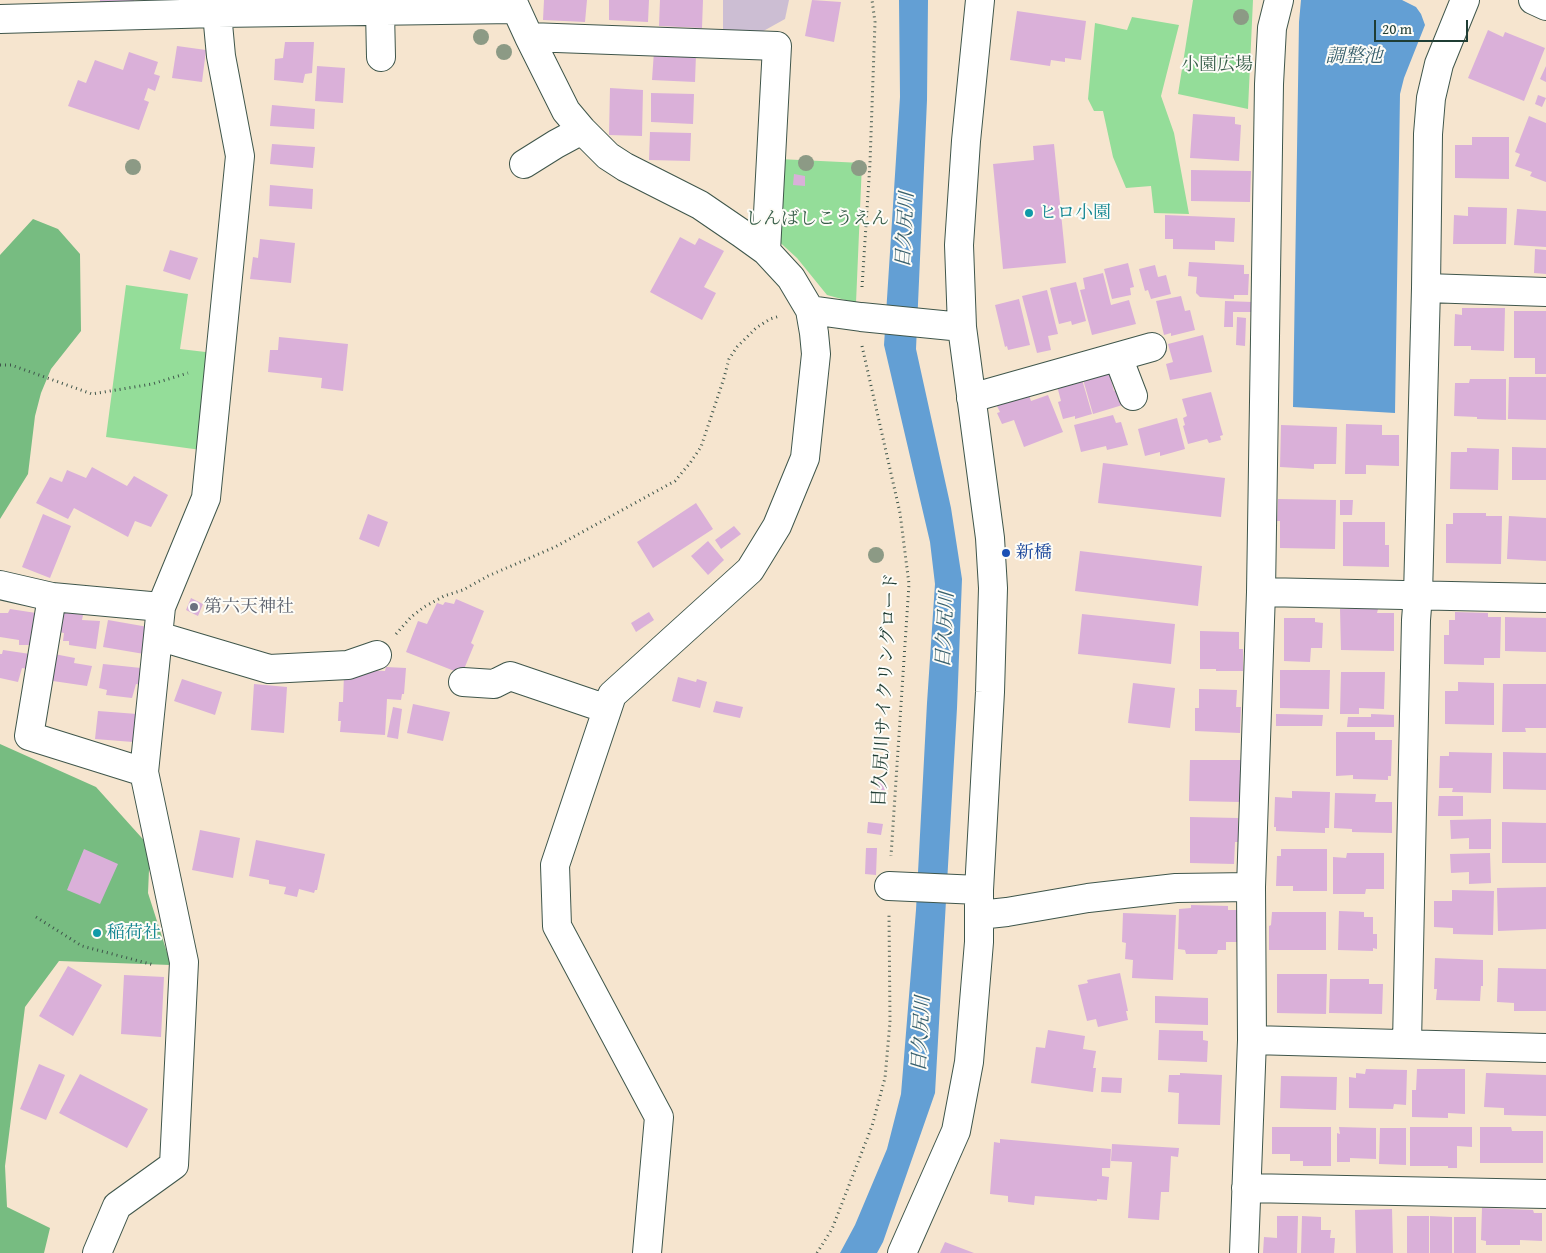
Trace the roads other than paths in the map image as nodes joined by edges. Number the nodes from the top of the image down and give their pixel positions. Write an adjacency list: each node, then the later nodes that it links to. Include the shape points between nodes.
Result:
1 (980, 0): 18 (street)
2 (1280, 0): 24 (street, via 1272,28 1270,84)
3 (1465, 0): 15 (street, via 1439,64 1431,98)
4 (1533, 0): 6 (street)
5 (514, 5): 8 (street); 10 (street)
6 (1546, 6)
7 (218, 7): 8 (street); 9 (street); 28 (street, via 221,56 240,156 206,498)
8 (380, 11): 11 (street)
9 (0, 19)
10 (529, 37): 12 (street, via 566,110); 14 (street, via 777,46)
11 (381, 57)
12 (582, 130): 13 (street); 14 (street, via 608,156 700,205)
13 (524, 164)
14 (766, 251): 17 (street, via 791,278)
15 (1426, 288): 16 (street); 25 (street)
16 (1546, 292)
17 (810, 310): 18 (street); 32 (street, via 816,354 805,458 778,526 750,570 612,695)
18 (949, 325): 22 (street)
19 (1152, 347): 20 (street)
20 (1118, 357): 21 (street); 22 (street)
21 (1133, 396)
22 (971, 398): 36 (street, via 990,538 993,588 990,692)
23 (0, 585): 26 (street)
24 (1261, 592): 25 (street); 35 (street)
25 (1418, 595): 27 (street); 38 (street)
26 (52, 597): 28 (street); 33 (street, via 29,736)
27 (1546, 598)
28 (161, 607): 29 (street)
29 (158, 636): 30 (street, via 268,669 348,665); 33 (street)
30 (377, 655)
31 (463, 682): 32 (street, via 494,684 510,676)
32 (607, 709): 43 (street, via 554,865 557,926 658,1117)
33 (144, 772): 42 (street, via 184,962 174,1165 118,1206)
34 (894, 886): 36 (street)
35 (1252, 887): 36 (street, via 1176,888 1006,912); 37 (street)
36 (973, 898): 44 (street, via 979,942 969,1062 956,1131)
37 (1252, 1040): 38 (street); 40 (street)
38 (1407, 1043): 39 (street)
39 (1546, 1048)
40 (1246, 1188): 41 (street); 45 (street)
41 (1546, 1194)
42 (97, 1253)
43 (647, 1253)
44 (902, 1253)
45 (1244, 1253)

